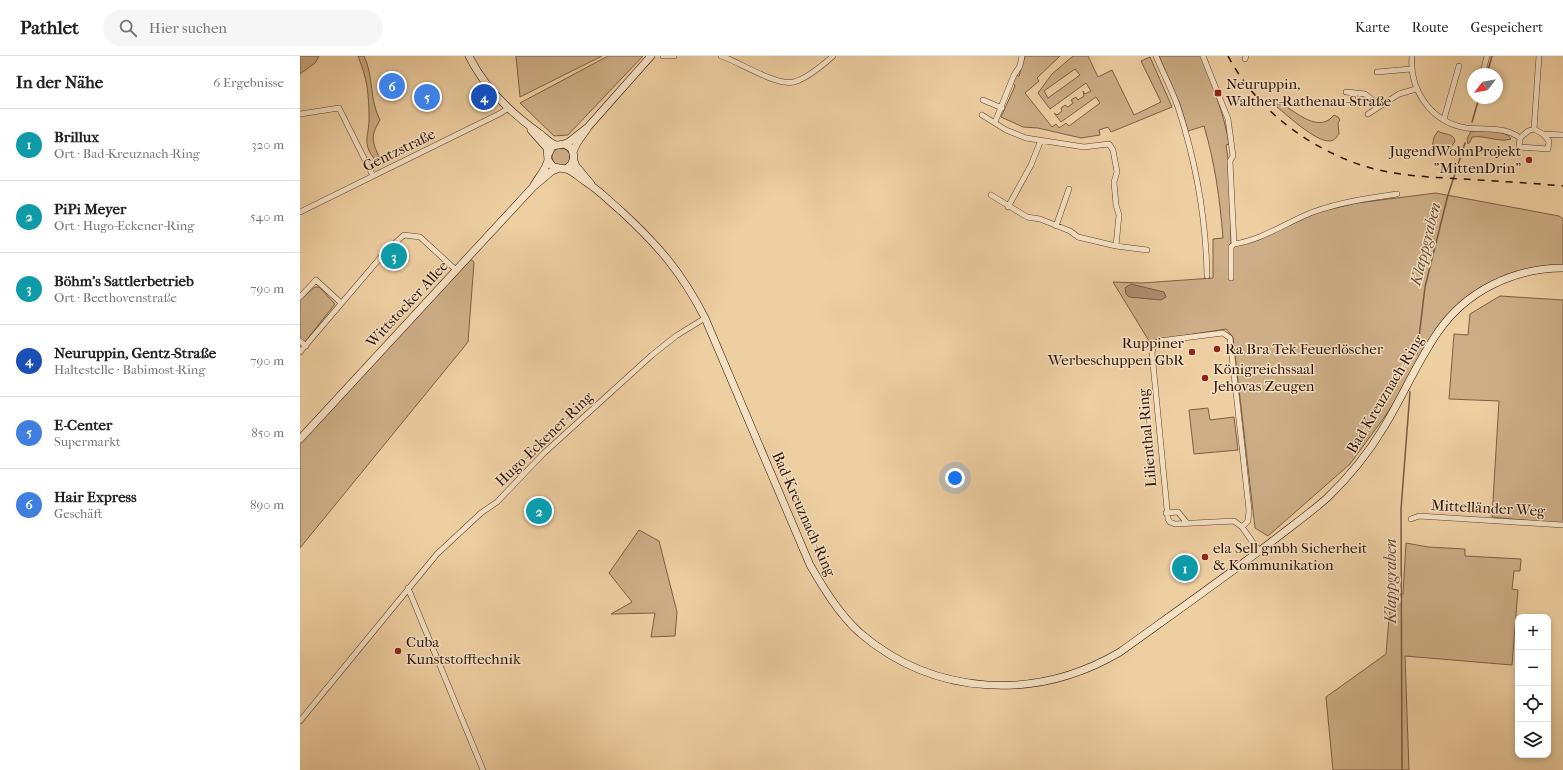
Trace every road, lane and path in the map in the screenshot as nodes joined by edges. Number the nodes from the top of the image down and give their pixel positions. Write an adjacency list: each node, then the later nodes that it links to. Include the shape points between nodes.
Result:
1 (469, 56): 21 (main road)
2 (651, 56): 29 (main road)
3 (663, 56): 4 (street)
4 (674, 56)
5 (721, 56): 6 (street, via 758,73 794,82)
6 (833, 56)
7 (1022, 56): 22 (street)
8 (1156, 56): 56 (street, via 1178,107 1195,168 1203,208)
9 (1204, 56): 51 (street, via 1228,119 1233,156 1230,161)
10 (1412, 56): 15 (street)
11 (1487, 56): 14 (street)
12 (1539, 56): 30 (street)
13 (1459, 66): 26 (street)
14 (1484, 68)
15 (1411, 69): 16 (street); 17 (street)
16 (1377, 72)
17 (1416, 89): 20 (street, via 1399,94); 26 (street, via 1425,103)
18 (1346, 92): 20 (street, via 1365,94)
19 (983, 100): 22 (street)
20 (1380, 106): 24 (street)
21 (508, 108): 28 (main road); 42 (street, Gentzstraße)
22 (1002, 108): 27 (street)
23 (300, 114): 42 (street, via 339,108)
24 (1368, 114)
25 (982, 115): 27 (street)
26 (1444, 119): 33 (street, via 1465,128 1508,131)
27 (995, 122): 34 (street, via 1017,136)
28 (528, 126): 35 (main road); 38 (main road, via 547,148)
29 (588, 127): 36 (main road); 37 (main road)
30 (1534, 129): 31 (street); 33 (street)
31 (1543, 134): 32 (street); 33 (street, via 1549,141 1548,149 1520,146)
32 (1563, 135)
33 (1520, 138)
34 (1041, 140): 48 (street, via 1031,165); 52 (street, via 1084,147 1109,144 1116,172 1114,182 1119,215)
35 (556, 144): 36 (main road); 38 (main road, via 550,148)
36 (564, 144): 37 (main road)
37 (573, 152): 39 (main road)
38 (549, 157): 40 (main road, via 550,164); 44 (main road, via 547,166)
39 (574, 160): 41 (main road); 43 (main road, Bad-Kreuznach-Ring)
40 (557, 169): 41 (main road); 44 (main road)
41 (566, 169): 43 (main road, Bad-Kreuznach-Ring)
42 (373, 176): 49 (street, Gentzstraße)
43 (592, 186): 60 (main road, Bad-Kreuznach-Ring, via 666,256 685,282)
44 (533, 187): 55 (main road, Wittstocker Allee)
45 (1069, 189): 50 (street)
46 (1397, 194): 51 (street, via 1339,204 1312,212 1255,239)
47 (991, 195): 48 (street)
48 (1008, 207): 50 (street, via 1027,218 1040,219)
49 (300, 212)
50 (1056, 226): 52 (street, via 1078,237)
51 (1234, 244): 57 (street, via 1231,247)
52 (1116, 246): 53 (street)
53 (1147, 250)
54 (1563, 268): 70 (main road, Bad-Kreuznach-Ring, via 1534,270 1502,280 1480,291 1457,310 1438,331 1384,427 1362,460 1327,497)
55 (456, 270): 59 (street, via 420,237 404,235); 64 (main road, Wittstocker Allee)
56 (1207, 276)
57 (1231, 278)
58 (300, 297): 59 (street, via 316,280)
59 (340, 302): 62 (street)
60 (705, 318): 70 (main road, Bad-Kreuznach-Ring, via 810,565 828,596 860,632 891,654 922,670 955,682 996,686 1034,684 1071,675 1120,652); 71 (street, Hugo-Eckener-Ring, via 652,355 544,453 497,502 481,513 437,554)
61 (300, 341): 62 (street)
62 (306, 346): 63 (street)
63 (300, 352)
64 (300, 439)
65 (1166, 513): 67 (street, via 1178,512); 67 (street, via 1170,522); 69 (street, Lilienthal-Ring, via 1152,353 1154,345 1159,341 1223,333 1230,338 1231,344 1250,510 1248,521)
66 (1411, 519): 68 (street, Mittelländer Weg, via 1418,516)
67 (1187, 523): 69 (street, via 1234,521)
68 (1563, 525)
69 (1242, 527): 70 (street)
70 (1259, 551)
71 (408, 588): 72 (street, Hugo-Eckener-Ring); 73 (street)
72 (300, 721)
73 (483, 770)

